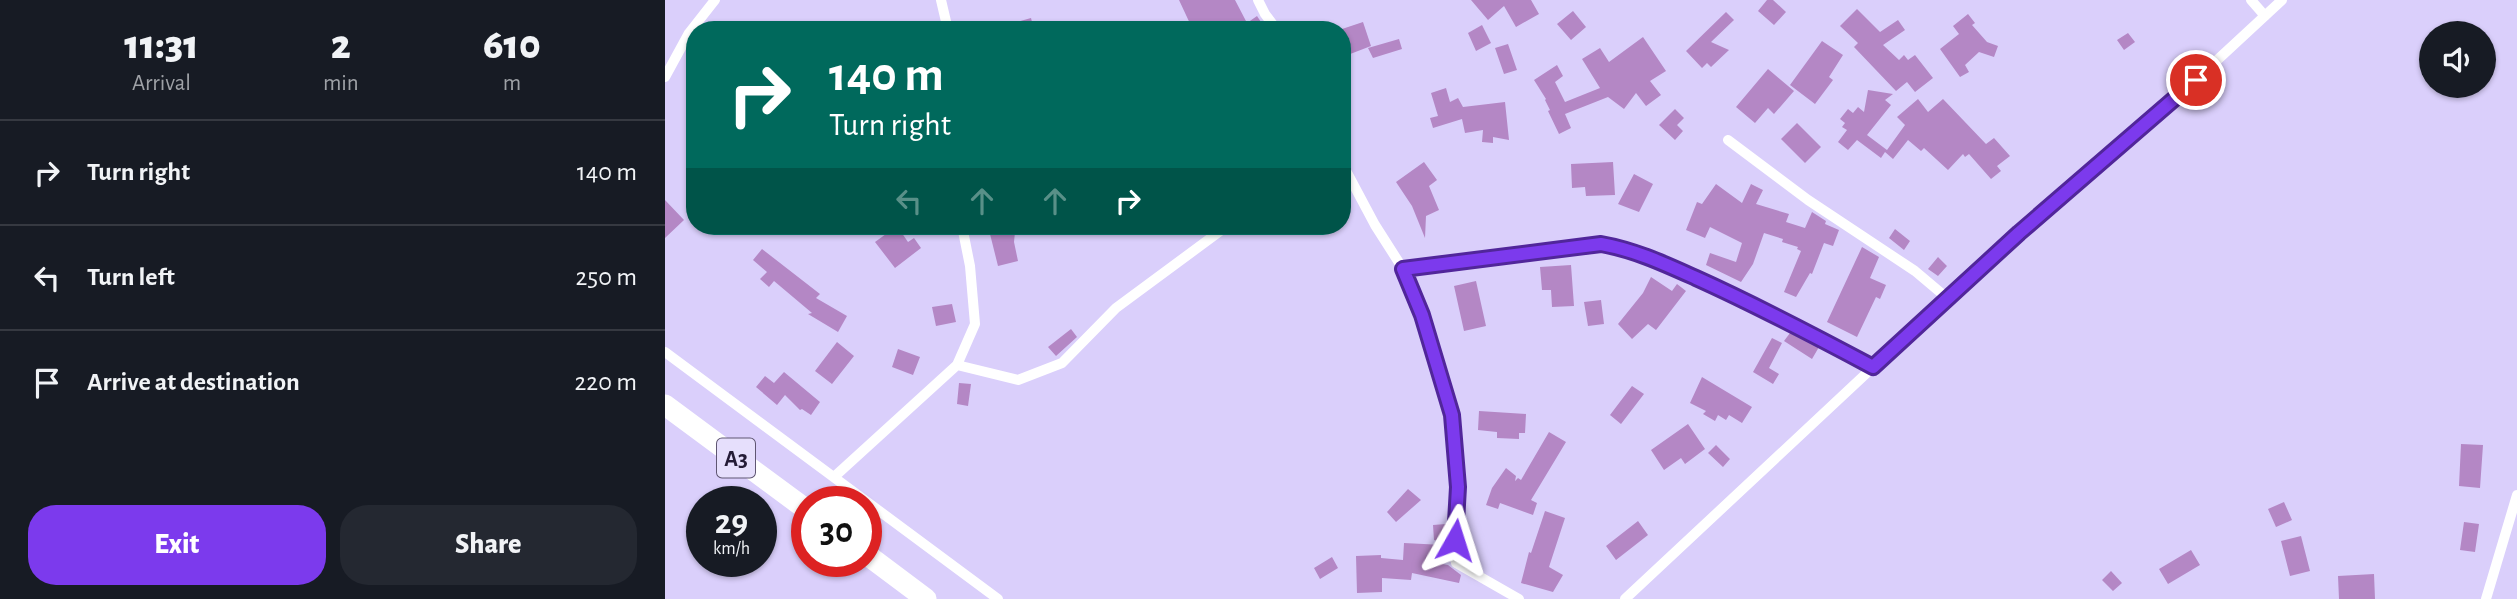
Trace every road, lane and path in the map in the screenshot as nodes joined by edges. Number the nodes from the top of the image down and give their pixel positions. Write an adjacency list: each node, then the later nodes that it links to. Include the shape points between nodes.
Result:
1 (715, 0): 7 (street)
2 (941, 0): 8 (street)
3 (1258, 0): 9 (street)
4 (2251, 0): 6 (street)
5 (2282, 0): 6 (street)
6 (2265, 16): 17 (street)
7 (698, 21)
8 (946, 21)
9 (1270, 21)
10 (686, 38): 11 (street)
11 (665, 77)
12 (1728, 140): 17 (street)
13 (1351, 180): 16 (street)
14 (964, 235): 19 (street, via 975,324)
15 (1215, 235): 19 (street, via 1116,308 1062,363 1018,380)
16 (1403, 269): 20 (street, via 1601,244 1618,247 1725,291); 28 (street, via 1452,415 1459,508 1456,564)
17 (1947, 298): 20 (street)
18 (665, 352): 22 (street)
19 (957, 365): 22 (street)
20 (1873, 367): 29 (street)
21 (665, 405): 24 (highway, A3)
22 (834, 477): 27 (street)
23 (2517, 495): 30 (street)
24 (791, 498)
25 (882, 566): 26 (highway)
26 (926, 599)
27 (998, 599)
28 (1519, 599)
29 (1625, 599)
30 (2486, 599)

